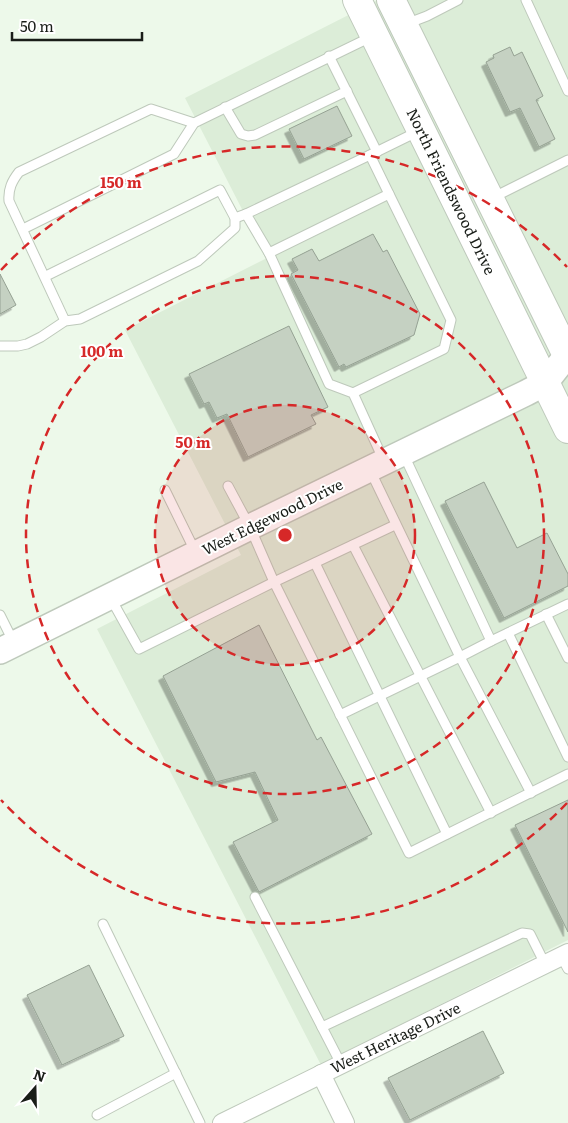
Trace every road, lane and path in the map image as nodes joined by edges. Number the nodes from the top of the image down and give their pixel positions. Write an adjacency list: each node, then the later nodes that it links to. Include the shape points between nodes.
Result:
1 (357, 0): 6 (main road, North Friendswood Drive)
2 (391, 0): 5 (main road, North Friendswood Drive)
3 (458, 0): 5 (lane)
4 (526, 0): 9 (lane)
5 (403, 25): 6 (main road); 16 (main road, North Friendswood Drive)
6 (375, 35): 7 (lane); 12 (main road, North Friendswood Drive)
7 (330, 56): 8 (lane); 10 (lane)
8 (347, 91): 10 (lane, via 248,136 241,134); 13 (lane)
9 (568, 91)
10 (225, 108): 11 (lane)
11 (194, 123): 19 (lane, via 174,154); 19 (lane, via 151,109 19,172 12,181 9,201)
12 (422, 130): 13 (lane); 25 (main road, North Friendswood Drive)
13 (373, 154): 15 (lane); 17 (lane)
14 (568, 160): 16 (lane)
15 (389, 194): 20 (lane); 26 (lane, via 451,320 444,348)
16 (489, 199): 24 (main road, North Friendswood Drive)
17 (246, 214): 18 (lane); 20 (lane)
18 (234, 218): 21 (lane, via 220,190); 22 (lane, via 235,228 198,261 80,319)
19 (23, 229): 21 (lane)
20 (269, 253): 26 (lane, via 328,384)
21 (46, 276): 22 (lane)
22 (65, 320): 23 (lane, via 27,344)
23 (0, 346)
24 (568, 355): 25 (main road)
25 (557, 383): 27 (main road, North Friendswood Drive); 28 (main road, West Edgewood Drive)
26 (353, 393): 28 (lane)
27 (568, 429)
28 (385, 461): 31 (lane); 32 (main road, West Edgewood Drive); 42 (lane)
29 (228, 486): 32 (lane)
30 (165, 490): 34 (lane)
31 (395, 525): 33 (lane); 44 (lane)
32 (250, 527): 34 (main road, West Edgewood Drive); 36 (lane)
33 (353, 545): 35 (lane); 46 (lane)
34 (196, 553): 37 (main road, West Edgewood Drive)
35 (315, 563): 36 (lane); 47 (lane)
36 (274, 582): 37 (lane, via 139,650); 48 (lane)
37 (109, 596): 43 (main road, West Edgewood Drive)
38 (568, 604): 39 (lane)
39 (546, 614): 41 (lane); 45 (lane)
40 (0, 615): 43 (lane)
41 (508, 633): 42 (lane); 49 (lane)
42 (491, 641): 44 (lane)
43 (7, 647)
44 (460, 657): 46 (lane); 51 (lane)
45 (568, 658)
46 (421, 676): 47 (lane); 52 (lane)
47 (379, 696): 48 (lane); 53 (lane)
48 (340, 715): 53 (lane, via 409,853)
49 (568, 757)
50 (568, 774): 51 (lane)
51 (531, 793): 52 (lane)
52 (490, 813): 53 (lane)
53 (447, 834)
54 (255, 897): 58 (lane)
55 (103, 924): 60 (lane)
56 (566, 959): 57 (street, West Heritage Drive)
57 (545, 964): 58 (lane, via 530,934 522,933); 59 (street, West Heritage Drive)
58 (322, 1027): 59 (lane)
59 (341, 1064): 61 (street, West Heritage Drive)
60 (176, 1073): 62 (lane); 63 (lane)
61 (321, 1074): 64 (street, West Heritage Drive); 65 (street)
62 (97, 1116)
63 (200, 1123)
64 (222, 1123)
65 (345, 1123)

